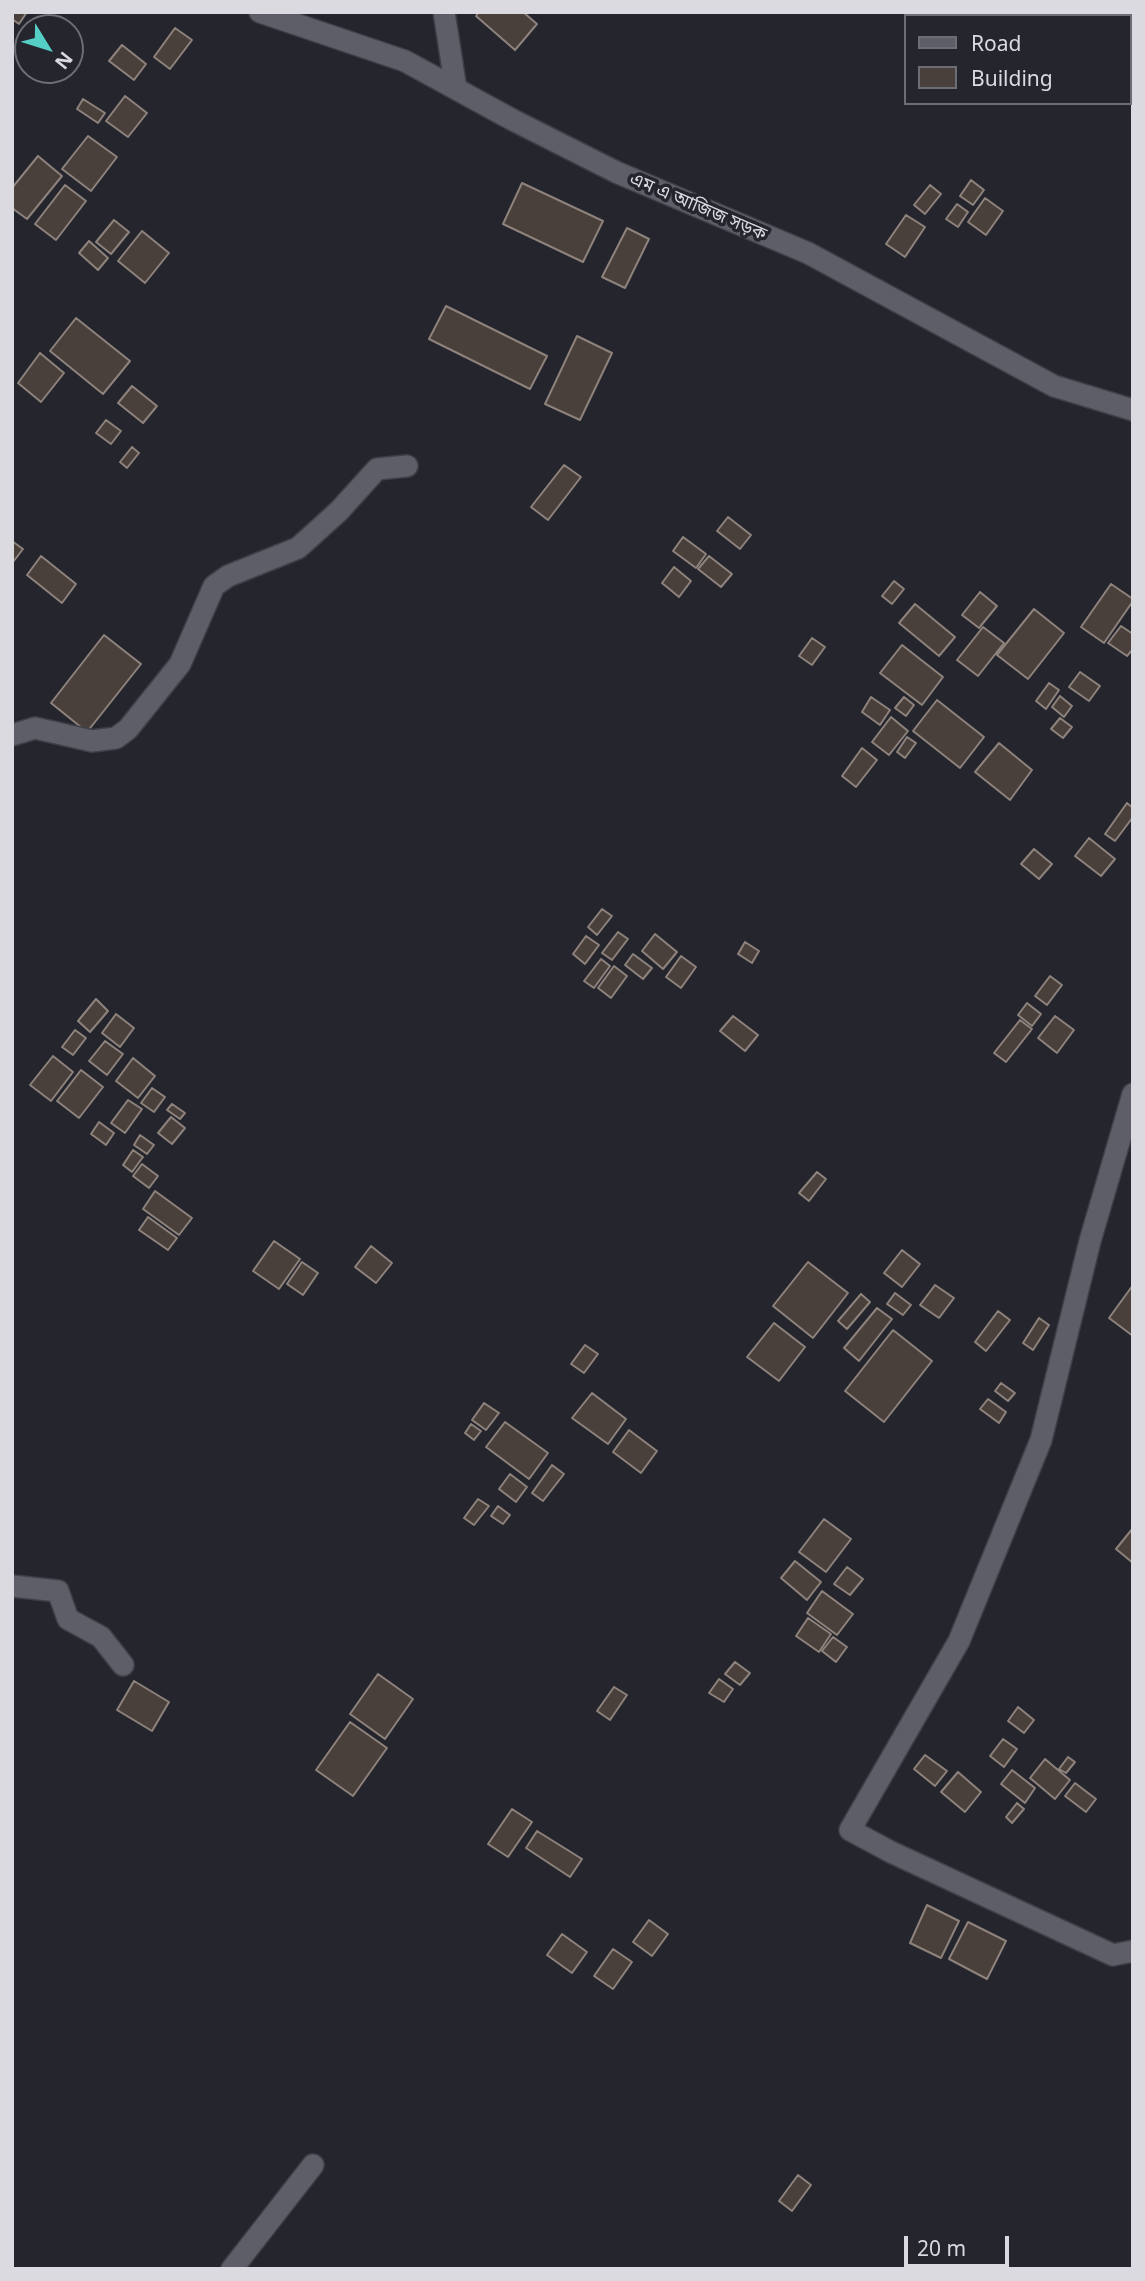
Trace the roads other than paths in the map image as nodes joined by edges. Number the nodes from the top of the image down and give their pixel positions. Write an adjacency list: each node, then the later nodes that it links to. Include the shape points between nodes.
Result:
1 (260, 12): 3 (street, এম এ আজিজ সড়ক, via 405,61)
2 (444, 12): 3 (street)
3 (456, 89): 4 (street, এম এ আজিজ সড়ক, via 616,172 808,253 1054,386)
4 (1133, 410)
5 (407, 466): 6 (street, via 377,469 298,548 214,586 180,664 117,738 92,741 35,728)
6 (12, 735)
7 (1133, 1094): 10 (street, via 1090,1241 1041,1440 959,1641 850,1830 1113,1955)
8 (12, 1586): 9 (street, via 58,1591 68,1619 101,1637)
9 (123, 1665)
10 (1133, 1951)
11 (313, 2165): 12 (street)
12 (232, 2269)

